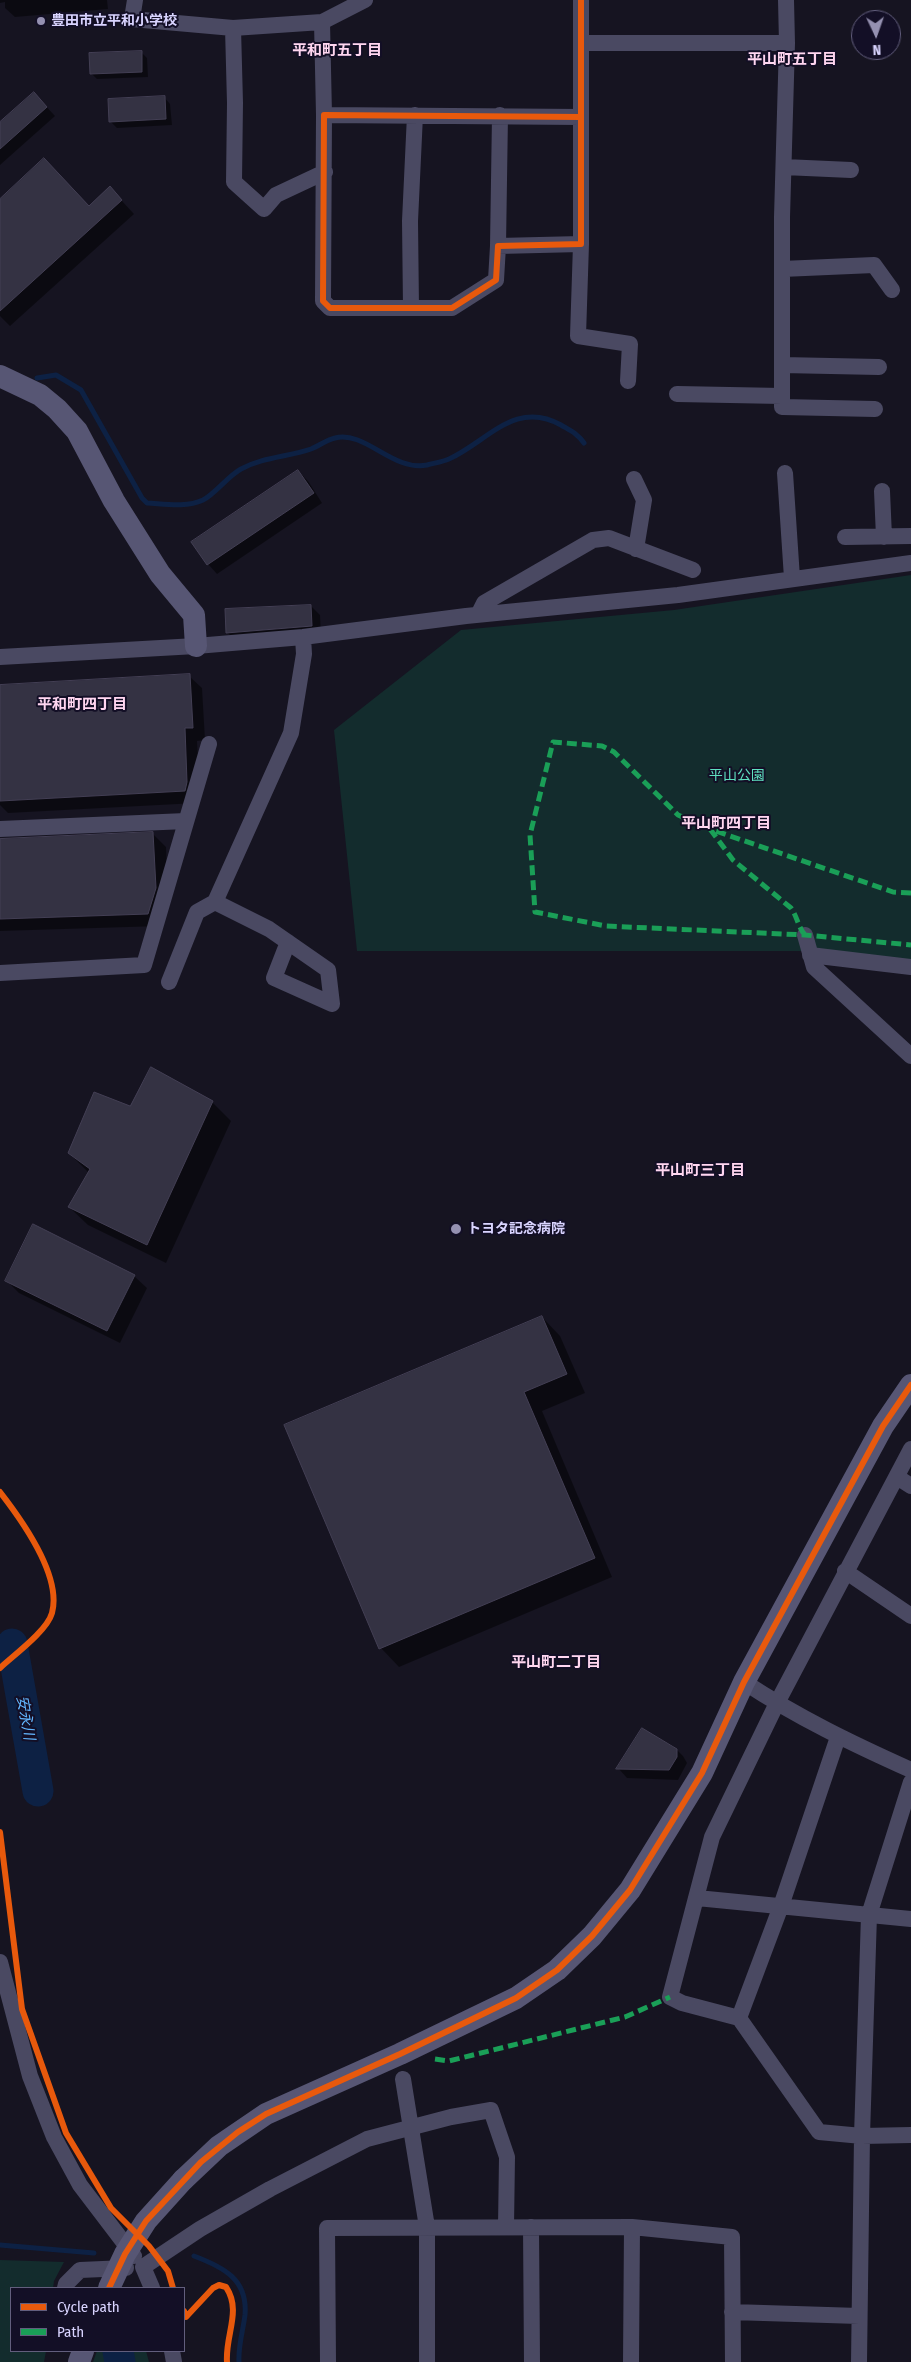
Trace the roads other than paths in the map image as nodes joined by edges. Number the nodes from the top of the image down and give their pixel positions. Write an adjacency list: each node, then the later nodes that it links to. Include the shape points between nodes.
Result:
1 (135, 0): 6 (street, via 132,19)
2 (365, 0): 5 (street)
3 (581, 0): 7 (street)
4 (786, 0): 8 (street)
5 (322, 22): 6 (street); 9 (street)
6 (233, 28): 15 (street, via 234,182 264,209 276,195)
7 (582, 43): 8 (street); 12 (street)
8 (787, 43): 13 (street)
9 (324, 115): 10 (street); 15 (street)
10 (414, 115): 11 (street); 20 (street)
11 (500, 115): 12 (street); 17 (street)
12 (581, 116): 16 (street)
13 (784, 167): 14 (street); 18 (street)
14 (851, 170)
15 (325, 172): 20 (street, via 323,301 330,308)
16 (580, 244): 17 (street); 24 (street, via 578,336 630,344)
17 (498, 246): 20 (street, via 496,280 452,308)
18 (782, 269): 19 (street, via 874,265); 21 (street)
19 (892, 290)
20 (411, 308)
21 (782, 365): 22 (street); 26 (street)
22 (879, 367)
23 (0, 376): 40 (street, via 40,395 77,431 114,501 160,574 194,615)
24 (628, 381)
25 (677, 394): 26 (street)
26 (782, 396): 27 (street, via 782,407)
27 (875, 409)
28 (785, 473): 37 (street)
29 (634, 479): 34 (street, via 644,500)
30 (882, 491): 31 (street)
31 (884, 536): 32 (street); 33 (street)
32 (911, 536)
33 (845, 537)
34 (636, 549): 36 (street); 38 (street, via 609,538 593,540 484,603)
35 (911, 563): 37 (street)
36 (693, 570)
37 (792, 578): 38 (street, via 678,595)
38 (478, 614): 39 (street)
39 (303, 637): 40 (street); 45 (street, via 304,654 291,733)
40 (196, 646): 41 (street)
41 (0, 656)
42 (209, 744): 43 (street)
43 (186, 821): 44 (street); 50 (street, via 144,965)
44 (0, 829)
45 (215, 902): 47 (street, via 269,928); 51 (street, via 197,912)
46 (805, 935): 48 (street)
47 (288, 942)
48 (810, 955): 49 (street); 52 (street, via 814,967)
49 (911, 967)
50 (0, 973)
51 (169, 982)
52 (911, 1056)
53 (911, 1385): 59 (street, via 883,1426)
54 (911, 1449): 55 (street)
55 (897, 1476): 56 (street); 57 (street)
56 (911, 1486)
57 (845, 1571): 58 (street); 60 (street)
58 (911, 1616)
59 (744, 1682): 60 (street); 80 (street, bridge, via 702,1773 630,1890 592,1936 557,1970 516,1998 266,2114 219,2146 146,2221)
60 (777, 1703): 61 (street); 64 (street, via 712,1837)
61 (838, 1737): 62 (street); 65 (street)
62 (911, 1770)
63 (911, 1782): 66 (street)
64 (697, 1898): 65 (street); 69 (street, via 670,1996 682,2004)
65 (781, 1906): 66 (street); 69 (street)
66 (870, 1915): 67 (street); 73 (street)
67 (911, 1919)
68 (0, 1962): 78 (street, via 30,2076 54,2137 80,2185)
69 (739, 2018): 73 (street, via 818,2132)
70 (403, 2079): 71 (street)
71 (411, 2126): 74 (street, via 491,2110 507,2157); 75 (street); 78 (street, via 367,2139 308,2169 200,2229)
72 (911, 2135): 73 (street)
73 (862, 2136): 83 (street)
74 (506, 2226): 75 (street); 76 (street)
75 (427, 2227): 84 (street, via 327,2228); 85 (street)
76 (532, 2227): 77 (street); 86 (street)
77 (632, 2227): 82 (street, via 732,2237); 87 (street)
78 (143, 2267): 79 (street, via 80,2270); 81 (street)
79 (65, 2287)
80 (110, 2287)
81 (152, 2287)
82 (732, 2312): 83 (street); 88 (street)
83 (859, 2316): 89 (street)
84 (328, 2362)
85 (427, 2362)
86 (532, 2362)
87 (631, 2362)
88 (733, 2362)
89 (859, 2362)

